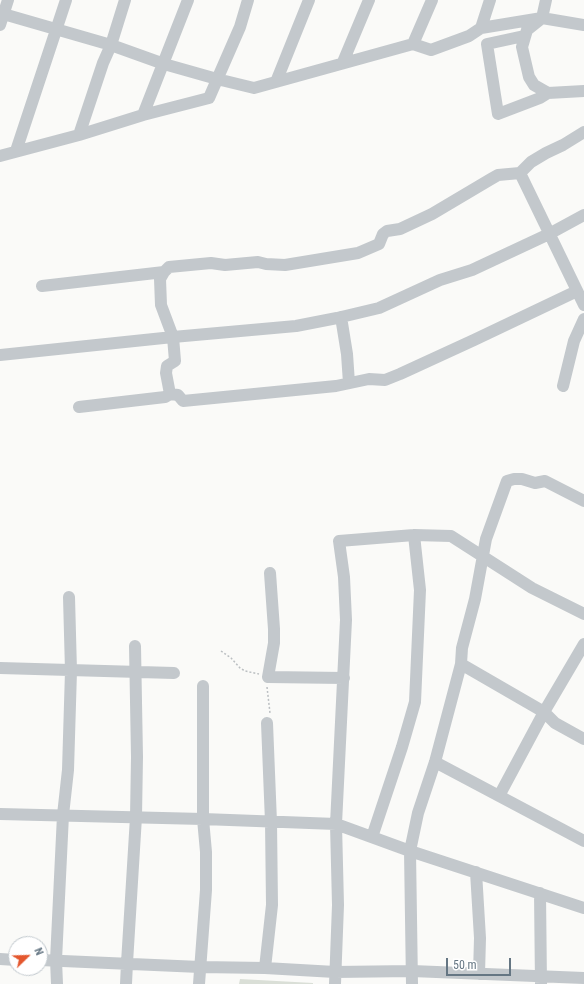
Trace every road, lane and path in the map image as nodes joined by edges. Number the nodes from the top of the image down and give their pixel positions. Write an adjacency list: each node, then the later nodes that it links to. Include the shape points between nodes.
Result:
1 (8, 0): 11 (street)
2 (66, 0): 15 (street)
3 (125, 0): 18 (street)
4 (188, 0): 20 (street)
5 (248, 0): 21 (street, via 240,27)
6 (309, 0): 22 (street)
7 (369, 0): 19 (street)
8 (432, 0): 17 (street)
9 (490, 0): 14 (street)
10 (546, 0): 12 (street)
11 (1, 17): 15 (street)
12 (542, 18): 13 (street); 14 (street); 16 (street, via 527,30)
13 (584, 25)
14 (481, 28): 17 (street, via 469,36 431,50)
15 (57, 30): 18 (street); 28 (street)
16 (524, 36): 24 (street, via 522,46 529,77 534,85); 24 (street, via 487,44 498,114)
17 (413, 44): 19 (street)
18 (111, 46): 20 (street); 27 (street)
19 (343, 62): 22 (street)
20 (164, 64): 21 (street); 25 (street)
21 (216, 79): 22 (street, via 254,88); 25 (street, via 209,98)
22 (276, 82)
23 (584, 91): 24 (street)
24 (548, 93)
25 (143, 115): 27 (street)
26 (584, 132): 30 (street, via 531,162)
27 (79, 134): 28 (street)
28 (16, 152): 29 (street)
29 (0, 156)
30 (520, 173): 32 (street); 33 (street, via 498,175 432,214 400,229 387,231 379,244 358,253 285,265 258,262 169,266)
31 (584, 215): 32 (street)
32 (549, 234): 35 (street); 37 (street, via 494,261 440,280 379,308)
33 (164, 272): 34 (street); 39 (street, via 160,279 162,305)
34 (42, 286)
35 (577, 291): 36 (street); 41 (street, via 400,374 385,380 369,379)
36 (584, 305)
37 (341, 317): 39 (street, via 296,326); 41 (street)
38 (583, 323): 42 (street, via 574,341)
39 (173, 337): 40 (street); 43 (street, via 175,361 167,366 166,373)
40 (0, 355)
41 (349, 384): 43 (street, via 183,401 178,395)
42 (564, 386)
43 (170, 394): 44 (street, via 165,397)
44 (78, 407)
45 (584, 501): 47 (street, via 545,481 507,481 486,538)
46 (414, 535): 47 (street, via 451,536); 60 (street, via 339,541 346,620); 73 (street, via 420,590 415,702)
47 (482, 557): 50 (street, via 532,588); 54 (street, via 475,599 462,648)
48 (270, 573): 59 (street, via 274,643)
49 (69, 597): 56 (street)
50 (584, 614)
51 (584, 644): 62 (street)
52 (135, 646): 57 (street)
53 (221, 651): 59 (path, via 245,671)
54 (461, 664): 62 (street); 65 (street)
55 (0, 668): 56 (street)
56 (71, 671): 57 (street); 68 (street, via 68,770)
57 (135, 672): 58 (street); 69 (street)
58 (174, 673)
59 (268, 677): 60 (street); 63 (path, via 270,708)
60 (344, 678): 72 (street)
61 (203, 686): 70 (street)
62 (544, 712): 64 (street, via 556,723); 66 (street)
63 (267, 723): 71 (street)
64 (584, 739)
65 (435, 762): 66 (street); 75 (street, via 418,813)
66 (499, 796): 74 (street)
67 (0, 814): 68 (street)
68 (63, 815): 69 (street); 80 (street)
69 (136, 817): 70 (street); 81 (street)
70 (203, 819): 71 (street); 82 (street, via 206,890)
71 (271, 822): 72 (street); 83 (street, via 272,905)
72 (336, 824): 73 (street); 86 (street, via 338,905)
73 (372, 837): 75 (street)
74 (584, 841)
75 (410, 851): 76 (street); 84 (street)
76 (476, 872): 77 (street); 85 (street, via 480,938)
77 (540, 893): 78 (street); 88 (street)
78 (584, 908)
79 (48, 960): 80 (street)
80 (56, 960): 81 (street); 89 (street)
81 (127, 963): 82 (street); 90 (street)
82 (200, 967): 83 (street); 91 (street)
83 (264, 968): 86 (street)
84 (412, 971): 85 (street); 86 (street); 92 (street)
85 (479, 974): 88 (street)
86 (335, 978)
87 (584, 978): 88 (street)
88 (541, 980)
89 (56, 984)
90 (126, 984)
91 (199, 984)
92 (412, 984)

